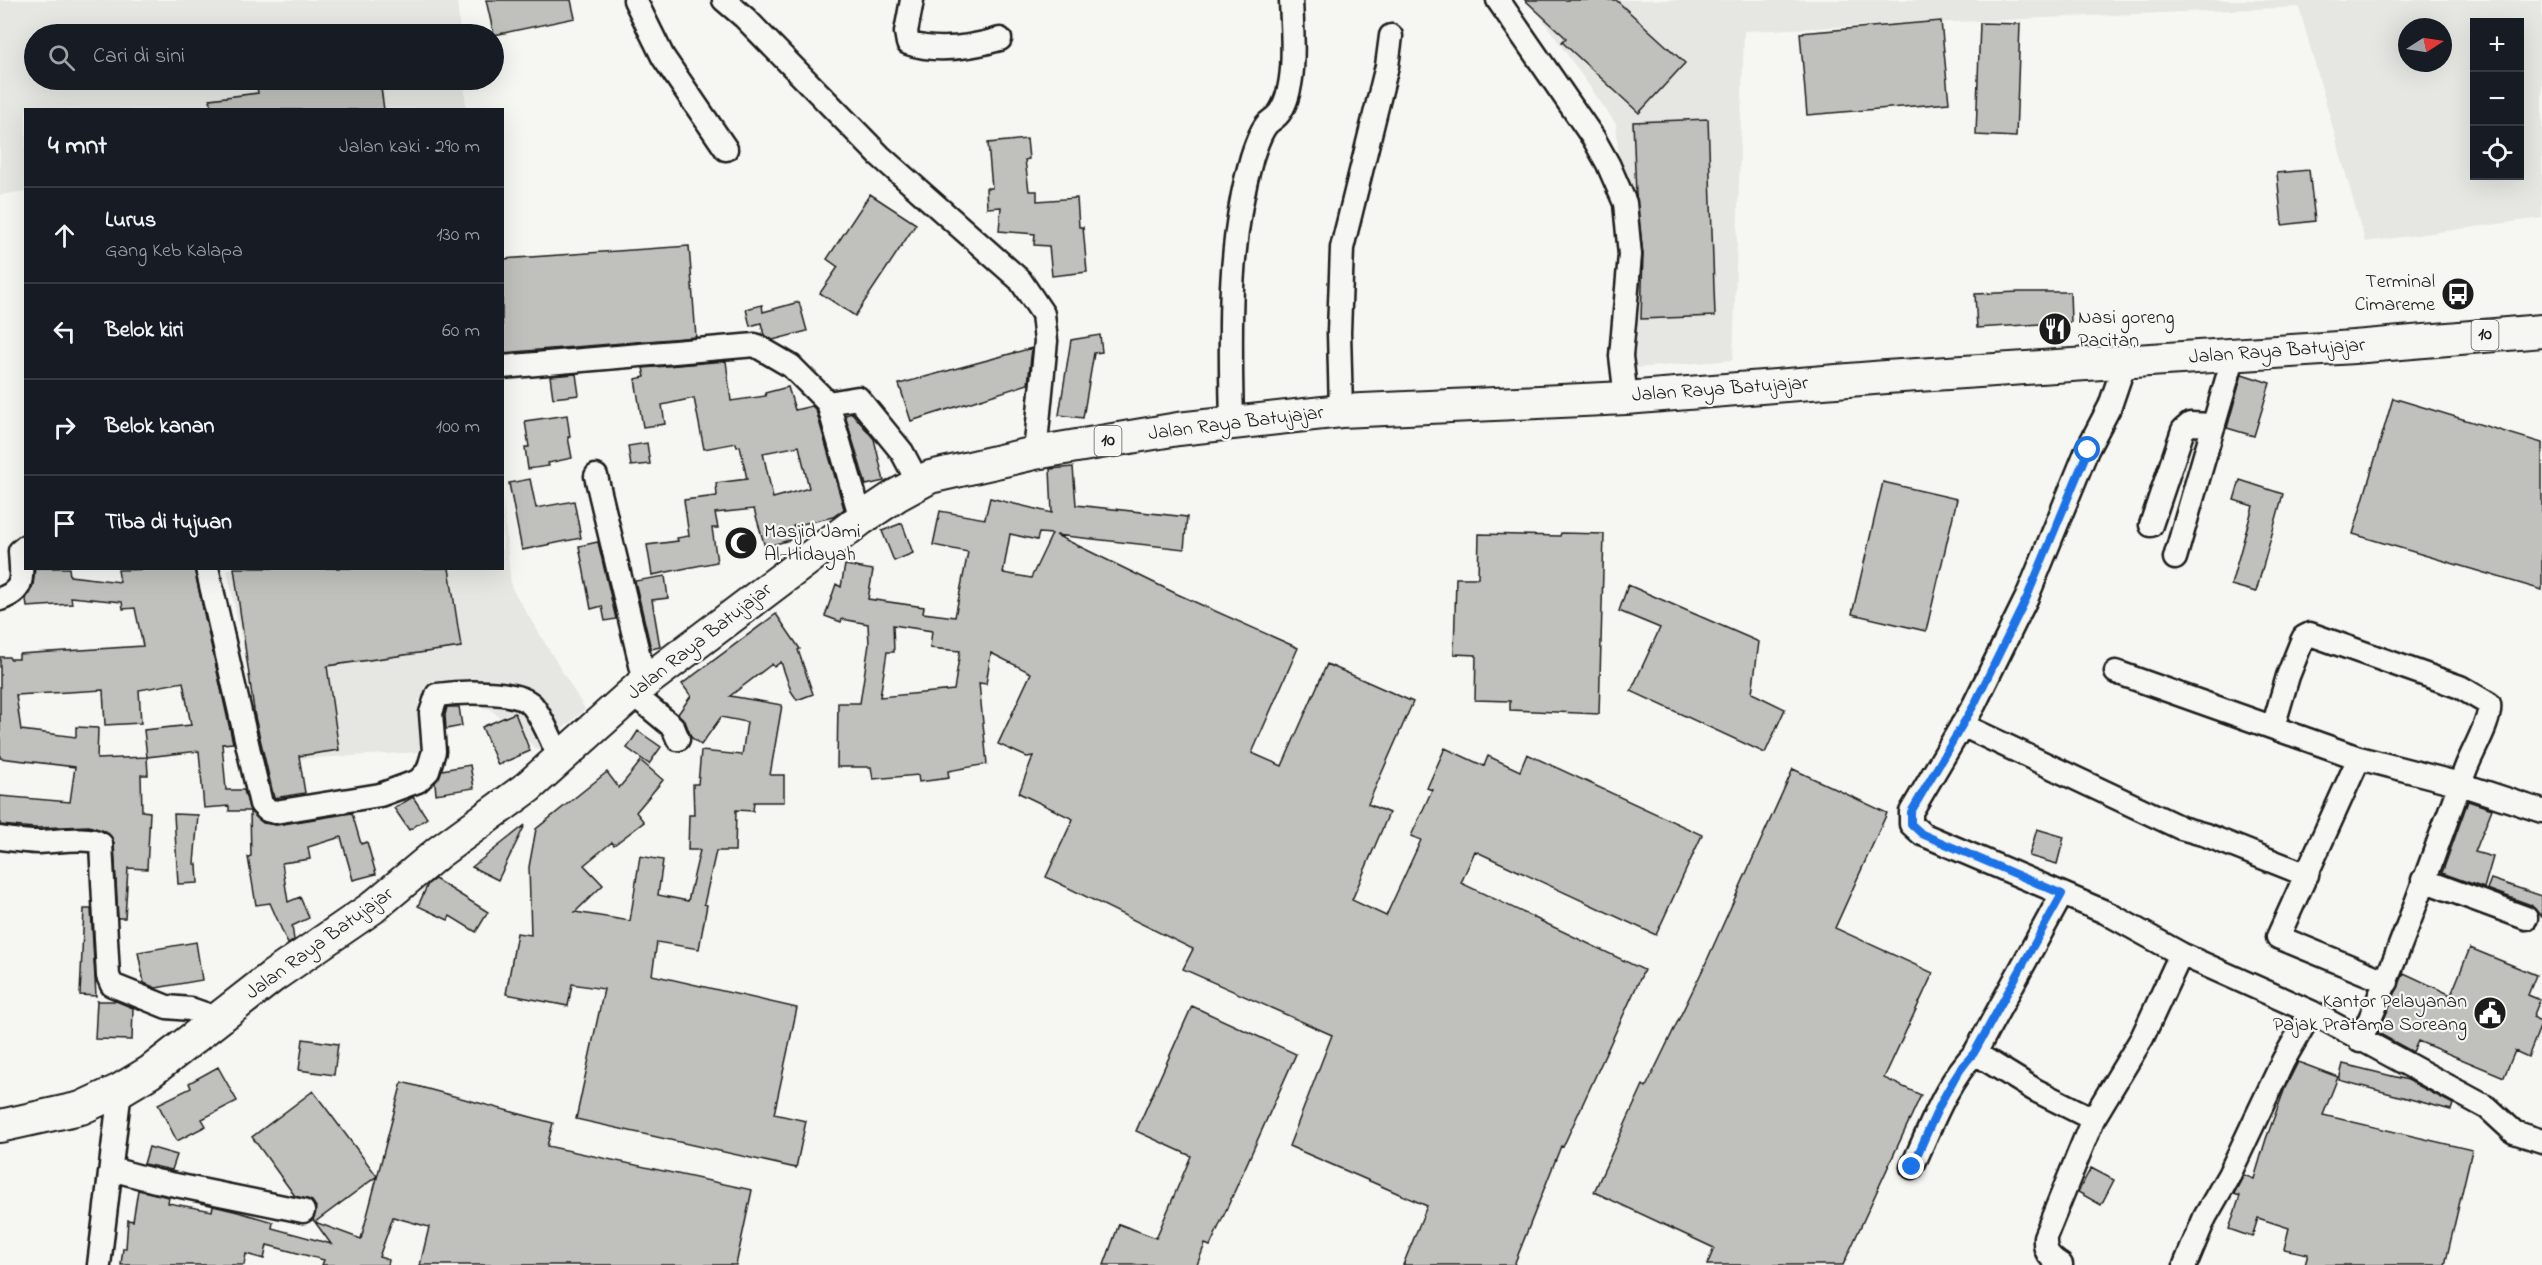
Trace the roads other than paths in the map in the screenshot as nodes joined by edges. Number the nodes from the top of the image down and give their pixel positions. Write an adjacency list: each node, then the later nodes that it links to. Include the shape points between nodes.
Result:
1 (636, 0): 8 (street, via 663,57)
2 (724, 0): 18 (street, via 880,156 1020,280 1043,314 1046,341)
3 (912, 0): 7 (street, via 906,32 908,44 975,46)
4 (1291, 0): 16 (street, via 1293,60 1289,86 1280,111 1265,126 1252,157 1238,224 1230,322)
5 (1498, 0): 13 (street, via 1594,139 1625,203 1630,255 1621,357)
6 (1391, 36): 15 (street, via 1342,248)
7 (1000, 39)
8 (726, 149)
9 (2542, 331): 10 (highway, Jalan Raya Batujajar / 10)
10 (2234, 356): 11 (highway, Jalan Raya Batujajar / 10); 17 (street)
11 (2125, 362): 13 (highway, Jalan Raya Batujajar / 10); 29 (street, via 2110,406 2027,597)
12 (504, 368): 14 (street, via 755,345 791,366)
13 (1626, 398): 15 (highway, Jalan Raya Batujajar / 10)
14 (828, 403): 20 (street, via 858,398 902,452); 21 (street)
15 (1341, 411): 16 (highway, Jalan Raya Batujajar / 10)
16 (1232, 424): 18 (highway, Jalan Raya Batujajar / 10)
17 (2214, 425): 22 (street, via 2190,424 2183,430); 24 (street)
18 (1035, 453): 20 (highway, Jalan Raya Batujajar / 10)
19 (596, 476): 28 (street)
20 (918, 482): 21 (highway, Jalan Raya Batujajar / 10)
21 (861, 519): 28 (highway, Jalan Raya Batujajar / 10)
22 (2151, 525)
23 (24, 548): 26 (street, via 20,551 22,579 18,588)
24 (2175, 558)
25 (207, 570): 33 (street, via 261,804 267,810 275,812 380,795 418,782 428,771 434,751 431,713 437,695 519,697 531,705)
26 (0, 599)
27 (2116, 672): 30 (street)
28 (638, 687): 31 (street, via 674,727); 33 (highway, Jalan Raya Batujajar / 10)
29 (1962, 725): 37 (street, via 2181,828); 39 (street, via 1911,812 1911,824 1922,834)
30 (2273, 727): 32 (street); 34 (street, via 2304,637 2316,635 2460,687 2487,701 2489,715)
31 (678, 739)
32 (2359, 758): 34 (street); 37 (street)
33 (560, 759): 44 (highway, Jalan Raya Batujajar / 10, via 372,908 273,976)
34 (2460, 784): 35 (street); 38 (street)
35 (2542, 811)
36 (0, 838): 44 (street, via 97,841 103,850 103,914 112,985 167,1007 190,1009)
37 (2307, 875): 42 (street, via 2278,937)
38 (2423, 880): 40 (street); 42 (street)
39 (2062, 894): 41 (street, via 2105,912); 46 (street)
40 (2526, 918)
41 (2181, 954): 43 (street); 48 (street, via 2142,1038)
42 (2387, 982): 45 (street)
43 (2311, 1012): 45 (street); 56 (street, via 2205,1217)
44 (219, 1019): 47 (highway, Jalan Raya Batujajar / 10)
45 (2360, 1041): 50 (street, via 2488,1108 2514,1132)
46 (1974, 1053): 48 (street); 51 (street, via 1953,1083)
47 (120, 1090): 49 (highway, Jalan Raya Batujajar / 10, via 81,1108); 52 (street)
48 (2093, 1119): 55 (street, via 2045,1237 2049,1257)
49 (0, 1126)
50 (2542, 1142)
51 (1912, 1167)
52 (111, 1169): 53 (street, via 156,1182); 54 (street)
53 (303, 1211)
54 (99, 1265)
55 (2061, 1265)
56 (2186, 1265)

